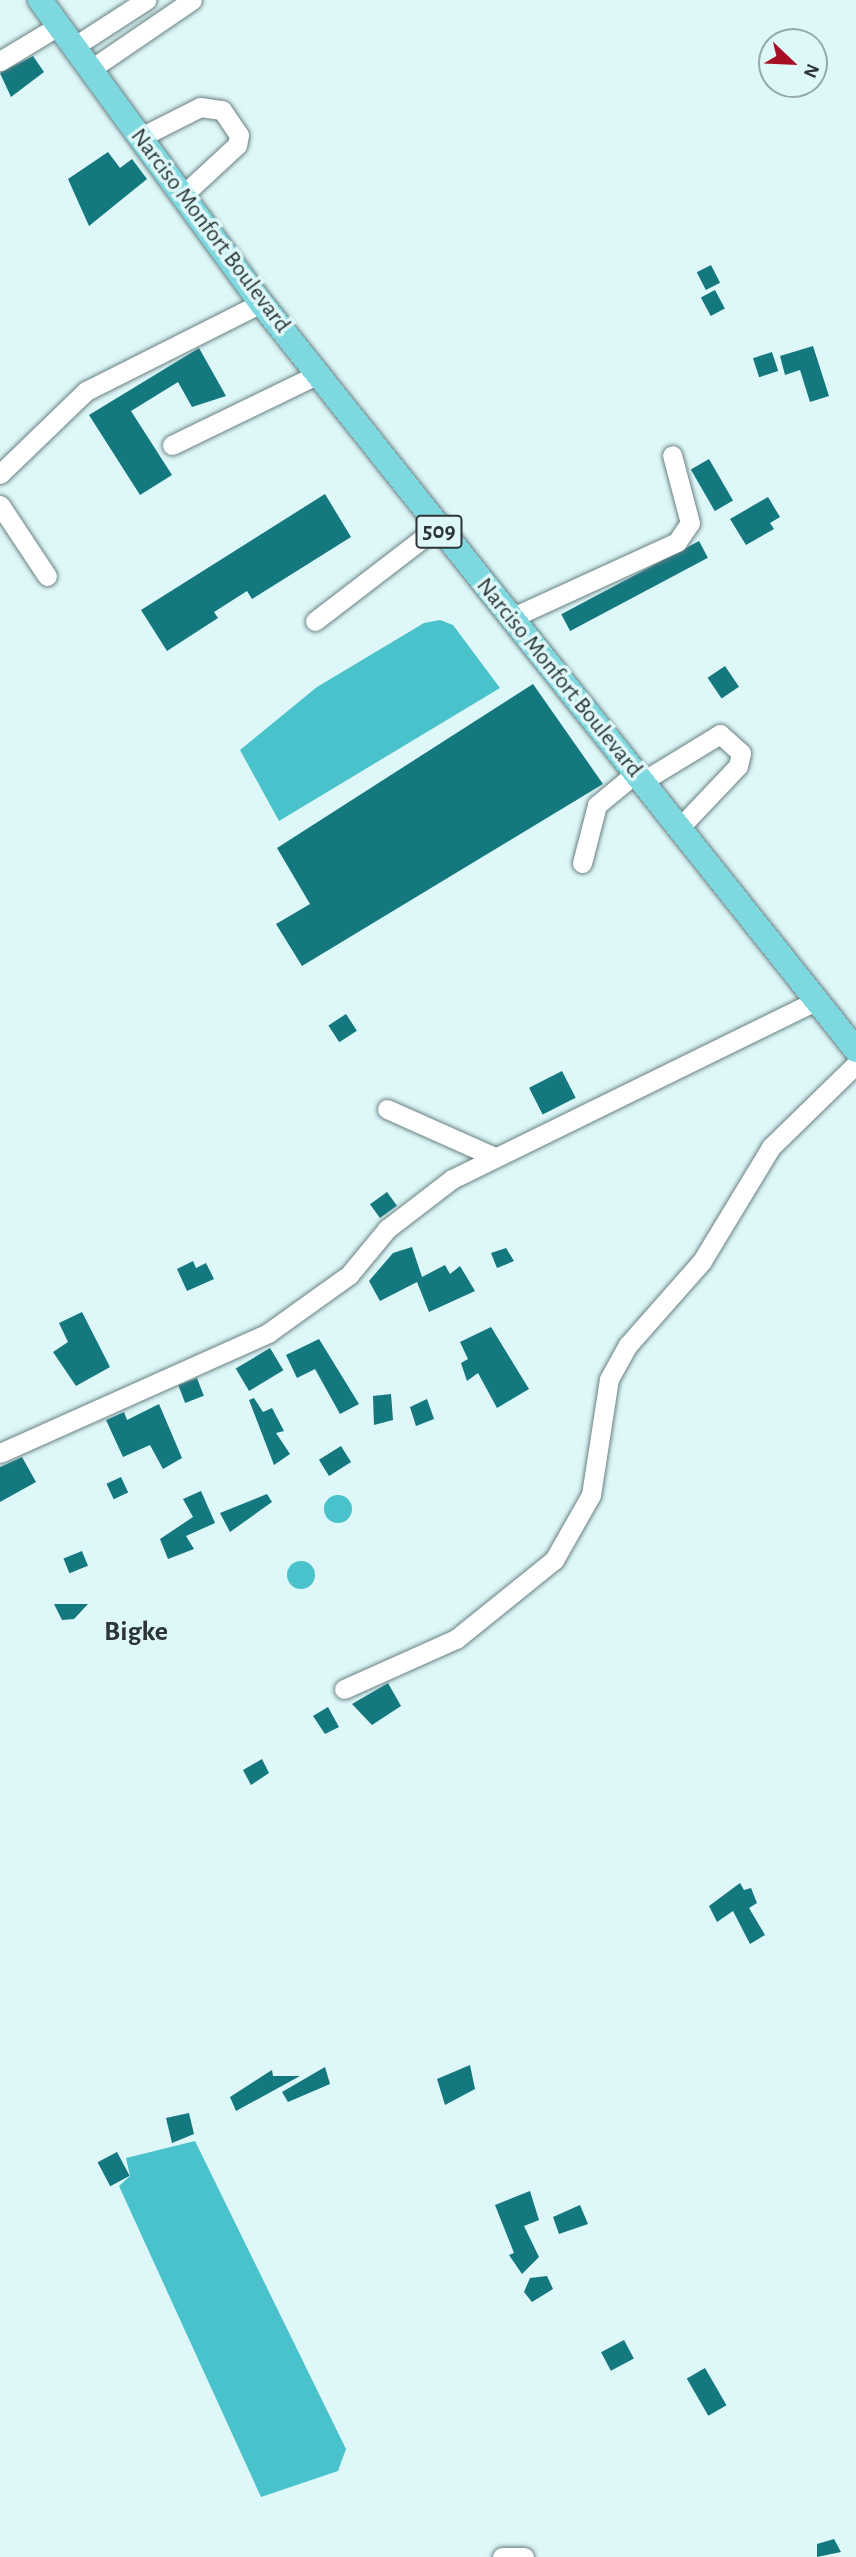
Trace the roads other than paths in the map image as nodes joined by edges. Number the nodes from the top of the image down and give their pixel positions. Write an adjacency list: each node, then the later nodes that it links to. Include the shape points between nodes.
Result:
1 (40, 0): 4 (main road, Narciso Monfort Boulevard / 509)
2 (146, 0): 5 (street)
3 (192, 0): 7 (street)
4 (60, 25): 5 (main road, Narciso Monfort Boulevard / 509); 6 (street)
5 (75, 46): 7 (main road, Narciso Monfort Boulevard / 509)
6 (0, 61)
7 (91, 69): 8 (main road, Narciso Monfort Boulevard / 509)
8 (139, 138): 9 (main road, Narciso Monfort Boulevard / 509); 9 (street, via 200,107 222,110 239,135 237,145)
9 (182, 196): 10 (main road, Narciso Monfort Boulevard / 509)
10 (261, 303): 11 (main road, Narciso Monfort Boulevard / 509); 14 (street, via 86,391)
11 (318, 374): 12 (street); 16 (main road, Narciso Monfort Boulevard / 509)
12 (172, 445)
13 (672, 455): 18 (street, via 690,523 677,542)
14 (0, 474)
15 (0, 505): 17 (street)
16 (436, 528): 18 (main road, Narciso Monfort Boulevard / 509); 19 (street)
17 (47, 576)
18 (511, 618): 20 (main road, Narciso Monfort Boulevard / 509)
19 (315, 621)
20 (640, 776): 21 (main road, Narciso Monfort Boulevard / 509); 21 (street, via 712,737 727,736 741,753 738,766); 22 (street, via 597,804)
21 (681, 826): 23 (main road, Narciso Monfort Boulevard / 509)
22 (582, 863)
23 (813, 1002): 24 (main road, Narciso Monfort Boulevard / 509); 27 (street)
24 (856, 1050)
25 (856, 1064): 29 (street, via 771,1147 695,1271 628,1345 609,1379 591,1495 554,1560 456,1639)
26 (387, 1109): 27 (street)
27 (495, 1157): 28 (street, via 452,1179 387,1229 349,1275 303,1312)
28 (0, 1452)
29 (344, 1689)
30 (502, 2557): 31 (street)
31 (524, 2557)

